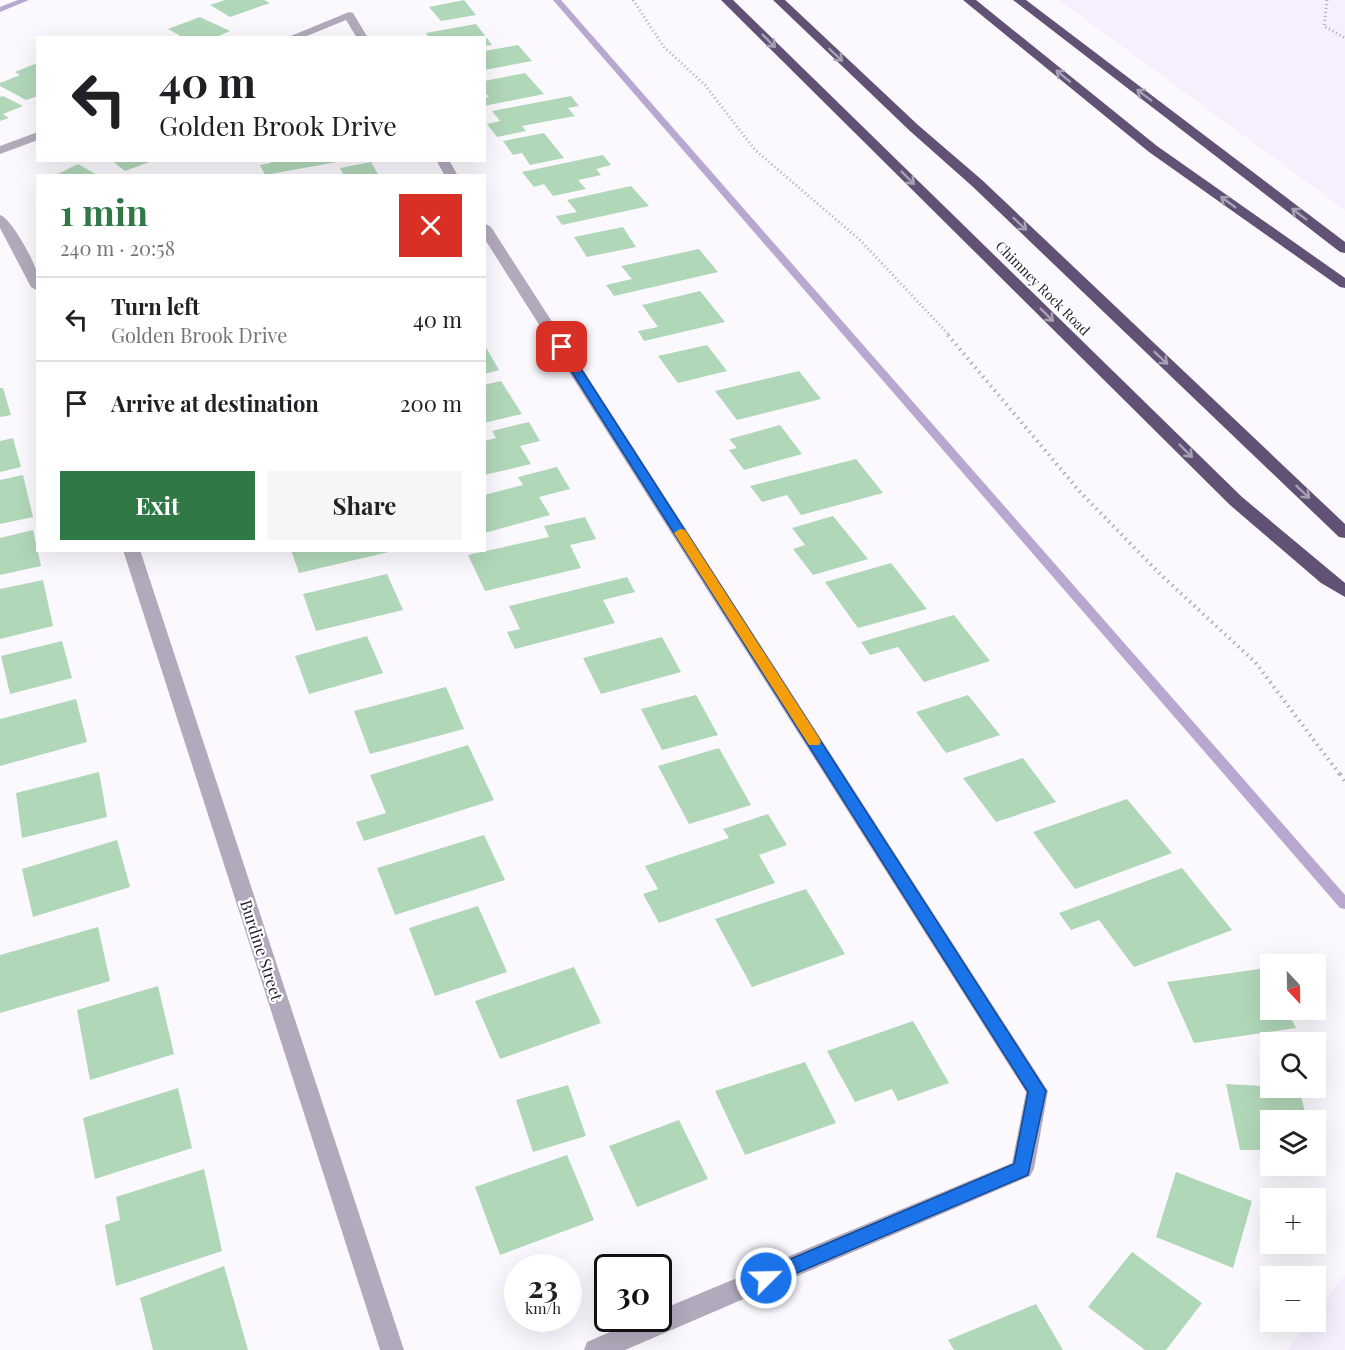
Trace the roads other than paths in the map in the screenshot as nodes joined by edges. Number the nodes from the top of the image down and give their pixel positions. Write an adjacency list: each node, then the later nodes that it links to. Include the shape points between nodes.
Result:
1 (727, 0): 16 (highway, Chimney Rock Road, one-way to 16, via 1236,501)
2 (779, 0): 14 (highway, one-way to 14)
3 (969, 0): 13 (highway, one-way to 3, via 1163,156)
4 (1019, 0): 11 (highway, one-way to 4)
5 (296, 36): 6 (street, via 349,15)
6 (362, 36)
7 (36, 137): 8 (street)
8 (0, 150)
9 (0, 219): 12 (street)
10 (486, 230): 18 (street, via 1037,1091 1022,1169)
11 (1345, 249)
12 (36, 283)
13 (1345, 284)
14 (1345, 533)
15 (132, 552): 17 (street, Burdine Street)
16 (1345, 591)
17 (392, 1350)
18 (596, 1350)

